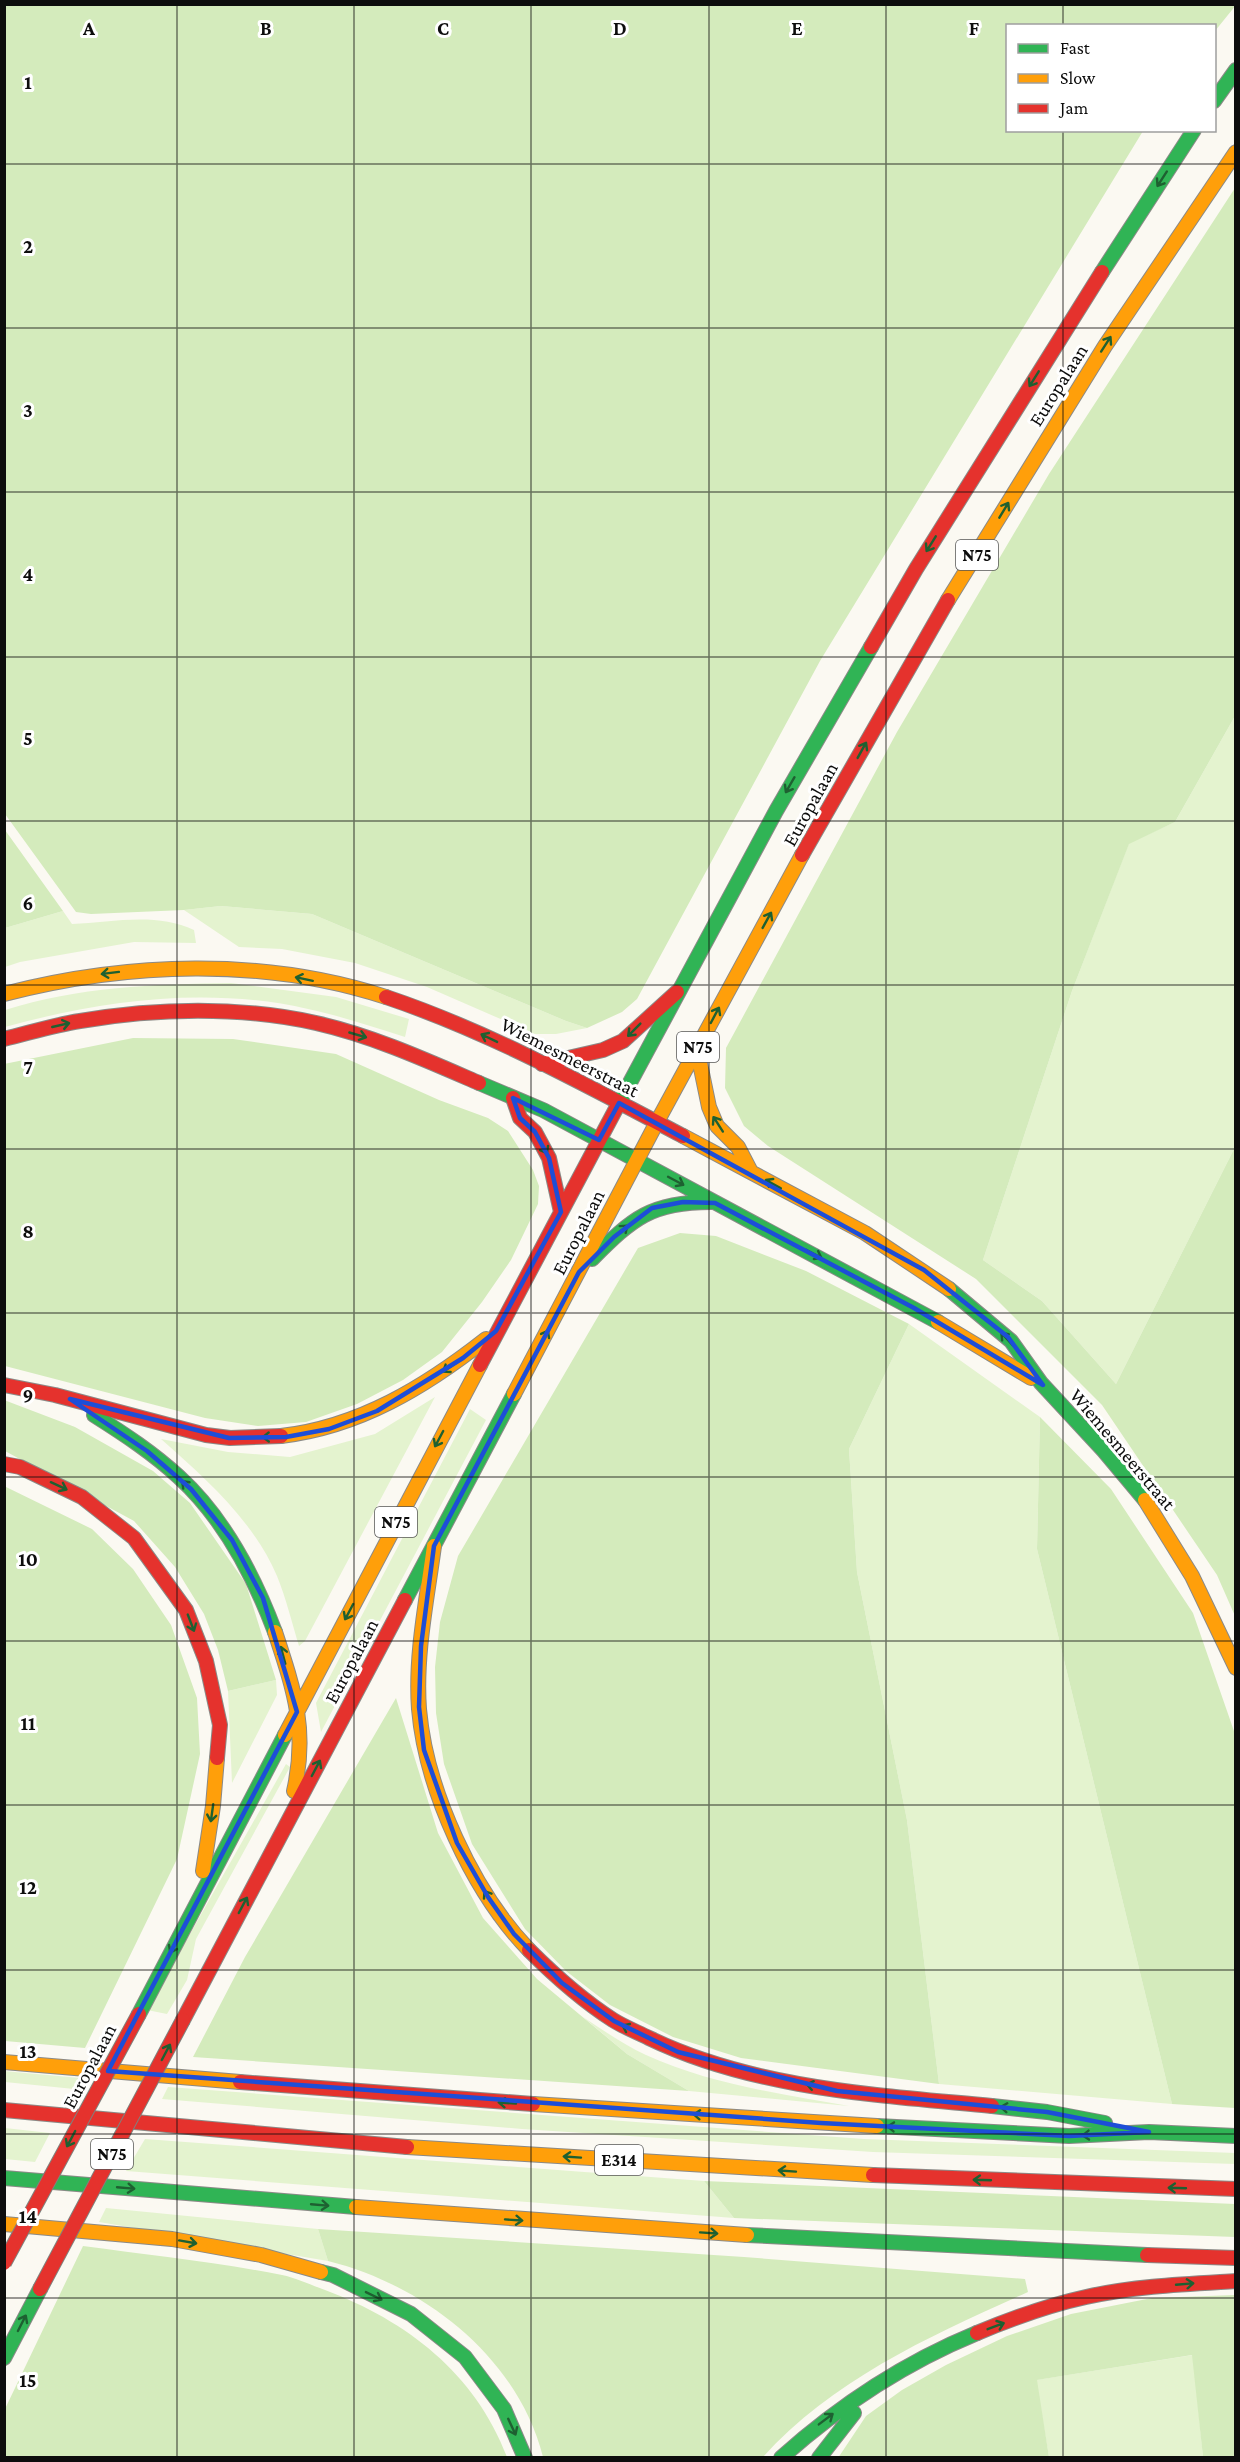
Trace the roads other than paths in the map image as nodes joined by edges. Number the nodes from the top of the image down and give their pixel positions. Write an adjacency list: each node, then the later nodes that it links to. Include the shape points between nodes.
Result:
1 (1236, 70): 2 (main road)
2 (1216, 100)
3 (1193, 132): 5 (main road, Europalaan / N75, one-way to 5, via 916,568)
4 (1236, 152): 8 (main road, Europalaan / N75, one-way to 4, via 915,656 1092,366)
5 (678, 991): 9 (main road, one-way to 9, via 623,1041 603,1050); 11 (main road, Europalaan / N75)
6 (4, 994): 9 (main road, Wiemesmeerstraat, one-way to 6, via 426,1010 296,977 232,969 160,968 92,976)
7 (4, 1039): 10 (main road, Wiemesmeerstraat, one-way to 10, via 79,1021 159,1012 247,1013 316,1023 392,1045)
8 (697, 1049): 12 (main road, Europalaan / N75); 15 (main road, one-way to 8, via 738,1147 717,1126)
9 (542, 1064): 11 (main road, Wiemesmeerstraat)
10 (513, 1098): 13 (main road, Wiemesmeerstraat); 17 (main road, one-way to 17, via 520,1118 535,1132 549,1158)
11 (619, 1103): 12 (main road, Wiemesmeerstraat); 13 (main road, Europalaan / N75)
12 (657, 1122): 14 (main road, Europalaan / N75); 15 (main road, Wiemesmeerstraat)
13 (599, 1140): 14 (main road, Wiemesmeerstraat); 17 (main road, Europalaan / N75)
14 (637, 1160): 16 (main road, Wiemesmeerstraat, one-way to 16); 18 (main road, Europalaan / N75)
15 (751, 1172): 21 (main road, Wiemesmeerstraat, one-way to 15, via 1008,1337 924,1270)
16 (715, 1203): 18 (main road, one-way to 16, via 623,1228 652,1208 683,1202); 21 (main road, Wiemesmeerstraat, one-way to 21, via 914,1308)
17 (561, 1212): 19 (main road, Europalaan / N75)
18 (579, 1272): 24 (main road, Europalaan / N75, one-way to 18)
19 (496, 1331): 22 (main road, one-way to 22, via 464,1358 377,1411 329,1429 286,1437 230,1438); 26 (main road, Europalaan / N75, one-way to 26)
20 (4, 1385): 22 (main road)
21 (1042, 1385): 25 (main road, Wiemesmeerstraat, via 1092,1435 1145,1501 1194,1579)
22 (70, 1399): 26 (main road, one-way to 22, via 283,1651 267,1608 232,1540 191,1489 147,1451)
23 (4, 1464): 28 (main road, one-way to 28, via 20,1467 82,1497 134,1538 186,1610 206,1661 220,1725)
24 (434, 1546): 27 (main road, Europalaan / N75, one-way to 24); 31 (main road, one-way to 24, via 1047,2112 837,2091 749,2073 678,2052 615,2021 562,1983 514,1934 488,1897 457,1843 424,1750 419,1707 421,1646)
25 (1236, 1668)
26 (297, 1712): 27 (main road, via 302,1749); 28 (main road, Europalaan / N75)
27 (288, 1820): 39 (main road, Europalaan / N75, one-way to 27, bridge)
28 (200, 1893): 37 (main road, Europalaan / N75, one-way to 37, bridge)
29 (4, 2062): 31 (main road, one-way to 29, via 1069,2136 821,2123 404,2096)
30 (4, 2110): 34 (main road, E314, one-way to 30, via 834,2174 399,2146)
31 (1149, 2132): 32 (main road)
32 (1236, 2136)
33 (4, 2178): 36 (main road, one-way to 36, via 405,2212 830,2241)
34 (1236, 2189)
35 (4, 2224): 41 (main road, one-way to 41, via 172,2239 261,2255 333,2275 411,2314 465,2357 504,2409)
36 (1236, 2258)
37 (4, 2263)
38 (1236, 2281): 40 (main road, one-way to 38, via 962,2339 1059,2304 1127,2290)
39 (4, 2358)
40 (886, 2379): 42 (main road, one-way to 40, via 826,2419); 43 (main road)
41 (525, 2457)
42 (781, 2457)
43 (819, 2457)

